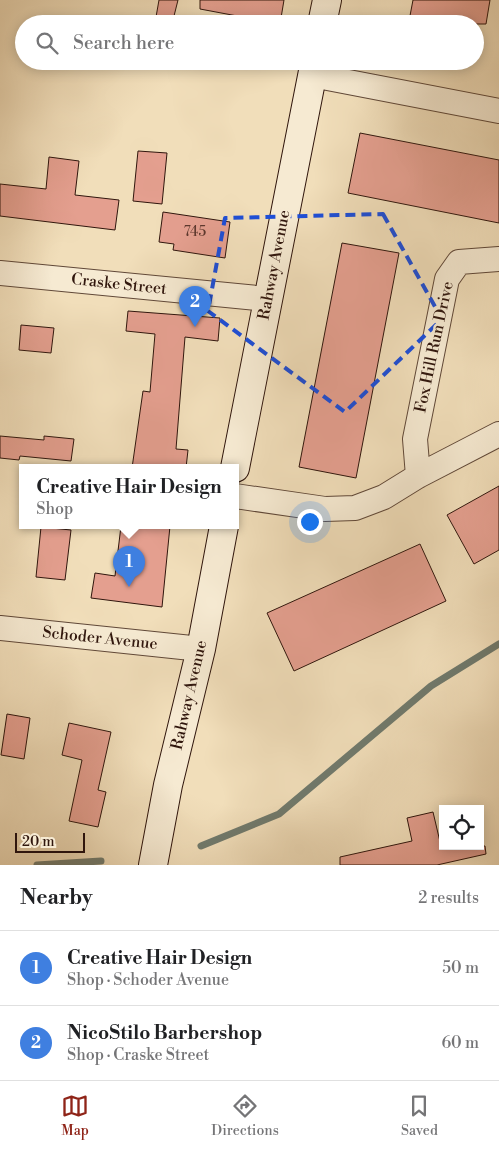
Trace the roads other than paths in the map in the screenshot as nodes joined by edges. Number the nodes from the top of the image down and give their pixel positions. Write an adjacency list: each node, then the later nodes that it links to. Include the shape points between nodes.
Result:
1 (326, 0): 2 (street)
2 (324, 15)
3 (313, 70): 8 (street, Rahway Avenue)
4 (322, 70): 5 (street)
5 (499, 111)
6 (499, 259): 11 (street, Fox Hill Run Drive, via 459,262 447,279 415,439)
7 (0, 273): 8 (street, Craske Street)
8 (268, 299): 10 (street, Rahway Avenue)
9 (499, 434): 11 (street)
10 (236, 464)
11 (418, 476): 12 (street, via 384,498 340,510)
12 (239, 497)
13 (223, 529): 15 (street, Rahway Avenue)
14 (0, 628): 15 (street, Schoder Avenue)
15 (201, 648): 16 (street, Rahway Avenue, via 168,785)
16 (153, 865)

